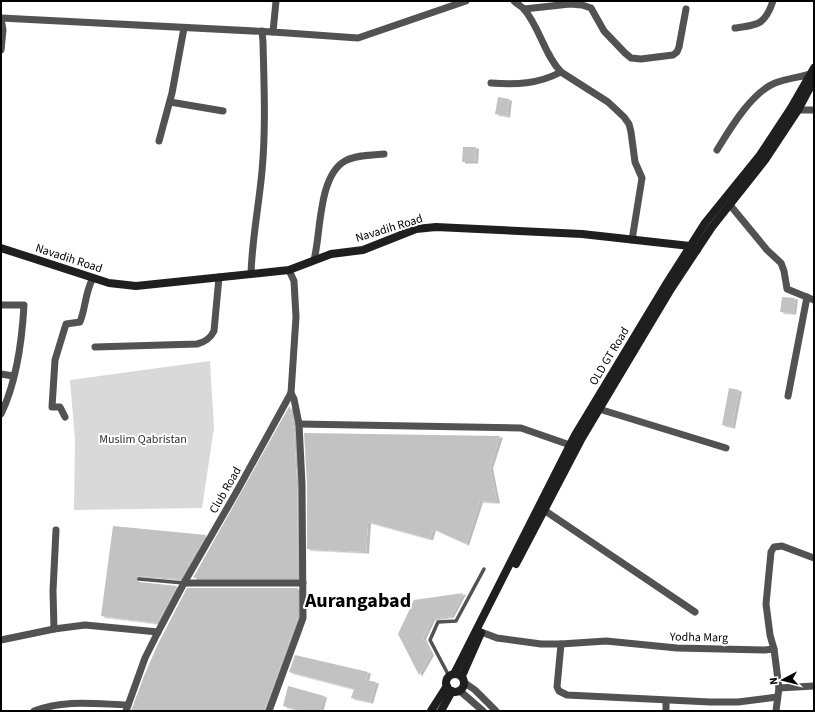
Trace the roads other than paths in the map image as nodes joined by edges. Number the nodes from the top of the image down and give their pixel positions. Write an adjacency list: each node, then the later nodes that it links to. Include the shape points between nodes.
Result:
1 (276, 1): 11 (street)
2 (466, 1): 11 (street, via 358,38)
3 (514, 1): 5 (street)
4 (773, 1): 9 (street, via 760,24)
5 (524, 9): 6 (street, via 570,4 591,8 604,31 625,53 631,58 641,60 673,55 677,52); 13 (street, via 541,37 554,66)
6 (686, 9)
7 (1, 19): 8 (street); 12 (street)
8 (184, 28): 10 (street); 16 (street)
9 (735, 28)
10 (262, 31): 11 (street); 29 (street, via 264,140)
11 (273, 32)
12 (1, 50)
13 (561, 72): 15 (street, via 525,84); 24 (street, via 608,102 629,124 636,162 642,178)
14 (813, 74): 18 (main road, OLD GT Road); 21 (street, via 775,83 761,92 736,119); 26 (main road, OLD GT Road, via 760,155 705,223)
15 (491, 83)
16 (170, 102): 17 (street); 20 (street)
17 (223, 110)
18 (798, 110): 19 (street); 23 (main road, OLD GT Road, via 765,160)
19 (814, 110)
20 (160, 141)
21 (717, 150)
22 (384, 154): 27 (street, via 353,158 336,168 324,194)
23 (730, 205): 26 (main road, OLD GT Road); 32 (street, via 781,263 787,289)
24 (632, 240): 26 (main road, Navadih Road); 27 (main road, Navadih Road, via 582,234 436,227 416,230 363,250 332,254)
25 (1, 248): 31 (main road, Navadih Road)
26 (694, 248): 39 (main road, OLD GT Road); 43 (main road, OLD GT Road)
27 (314, 260): 28 (main road, Navadih Road)
28 (289, 270): 29 (main road, Navadih Road); 37 (street, Club Road, via 294,281 296,317)
29 (251, 274): 30 (main road, Navadih Road)
30 (219, 277): 31 (main road, Navadih Road, via 136,286 108,283); 34 (street, via 214,331 204,342)
31 (93, 278): 41 (street, via 88,286 80,322 66,324 55,360 52,407 60,407)
32 (811, 298): 38 (street)
33 (1, 305): 36 (street, via 24,305 22,341)
34 (95, 347)
35 (1, 374): 36 (street)
36 (13, 376): 40 (street)
37 (291, 393): 42 (street); 50 (street, Club Road)
38 (788, 396)
39 (600, 409): 44 (street); 45 (main road, OLD GT Road)
40 (1, 414)
41 (65, 417)
42 (299, 424): 43 (street, via 521,428); 51 (street)
43 (570, 444): 54 (main road, OLD GT Road)
44 (726, 448)
45 (544, 510): 52 (street); 54 (main road, OLD GT Road)
46 (56, 530): 53 (street)
47 (814, 558): 58 (street, via 782,546 774,547 771,552 766,604)
48 (484, 569): 59 (lane, via 456,621 438,622 430,640)
49 (139, 579): 50 (lane)
50 (184, 583): 51 (street); 55 (street, Club Road)
51 (303, 583): 67 (street, via 304,618)
52 (695, 612)
53 (54, 629): 55 (street, via 86,625); 56 (street)
54 (479, 631): 57 (street, Yodha Marg, via 497,638 525,643); 59 (main road, OLD GT Road)
55 (158, 632): 65 (street, Club Road, via 145,658)
56 (1, 640)
57 (561, 644): 58 (street, Yodha Marg, via 606,641 676,648); 64 (street, via 557,687 559,691 567,695)
58 (774, 649): 61 (street)
59 (458, 677): 62 (main road); 62 (main road, via 446,681); 71 (street)
60 (814, 686): 61 (street)
61 (779, 688): 63 (street)
62 (453, 689): 68 (main road); 69 (main road); 70 (street)
63 (778, 697): 64 (street, via 738,702); 73 (street)
64 (666, 701): 72 (street)
65 (127, 708): 66 (street, via 65,703)
66 (34, 711)
67 (269, 711)
68 (431, 711)
69 (441, 711)
70 (483, 711)
71 (496, 711)
72 (666, 711)
73 (776, 711)

